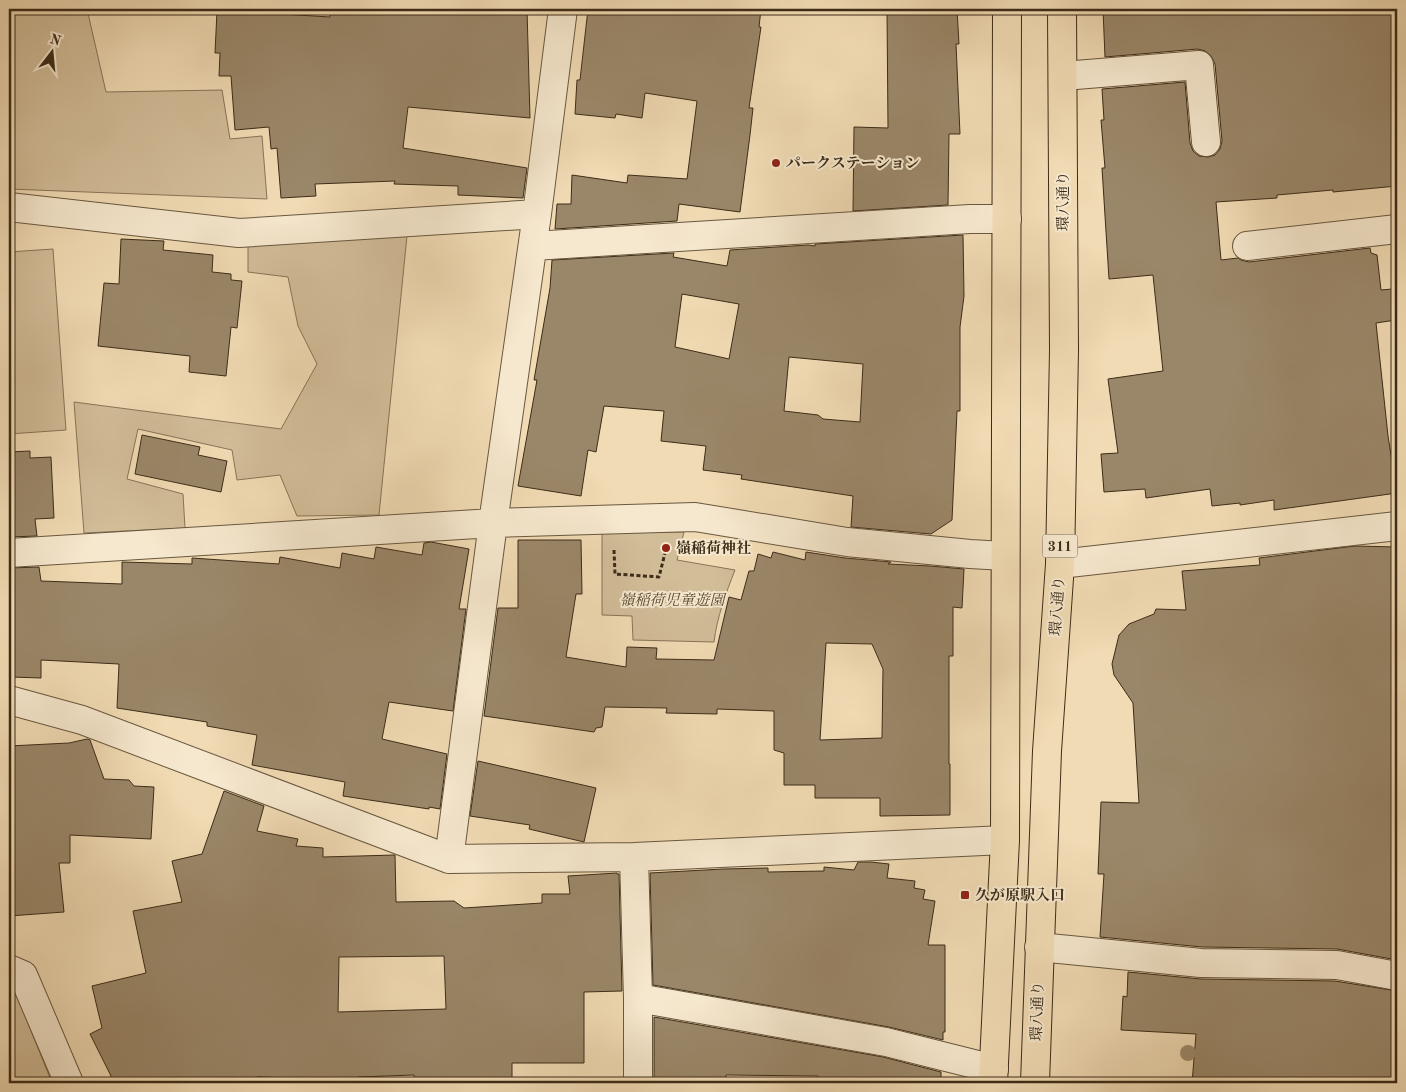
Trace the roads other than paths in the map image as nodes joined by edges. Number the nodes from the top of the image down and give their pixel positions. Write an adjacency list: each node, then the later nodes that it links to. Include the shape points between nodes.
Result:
1 (563, 9): 7 (street)
2 (1008, 9): 8 (main road)
3 (1062, 9): 4 (main road, 環八通り / 311)
4 (1063, 76): 5 (street, via 1199,66); 16 (main road, 環八通り / 311, via 1064,350)
5 (1206, 142)
6 (9, 207): 7 (street, via 239,233)
7 (538, 214): 10 (street)
8 (1007, 218): 10 (street); 15 (main road)
9 (1397, 229): 11 (street)
10 (533, 246): 12 (street)
11 (1247, 246)
12 (493, 523): 14 (street); 15 (street, via 695,517 848,542); 20 (street)
13 (1397, 526): 16 (street)
14 (9, 553)
15 (1005, 556): 18 (main road)
16 (1060, 564): 21 (main road, 環八通り / 311, via 1047,750)
17 (9, 700): 20 (street, via 82,720)
18 (1005, 840): 19 (street); 25 (main road)
19 (634, 857): 20 (street); 24 (street)
20 (449, 860)
21 (1039, 947): 23 (street, via 1201,963 1337,965); 28 (main road, 環八通り / 311)
22 (9, 969): 26 (street, via 23,975)
23 (1397, 976)
24 (638, 998): 25 (street, via 886,1042); 27 (street)
25 (994, 1076)
26 (69, 1083)
27 (638, 1083)
28 (1035, 1083)

